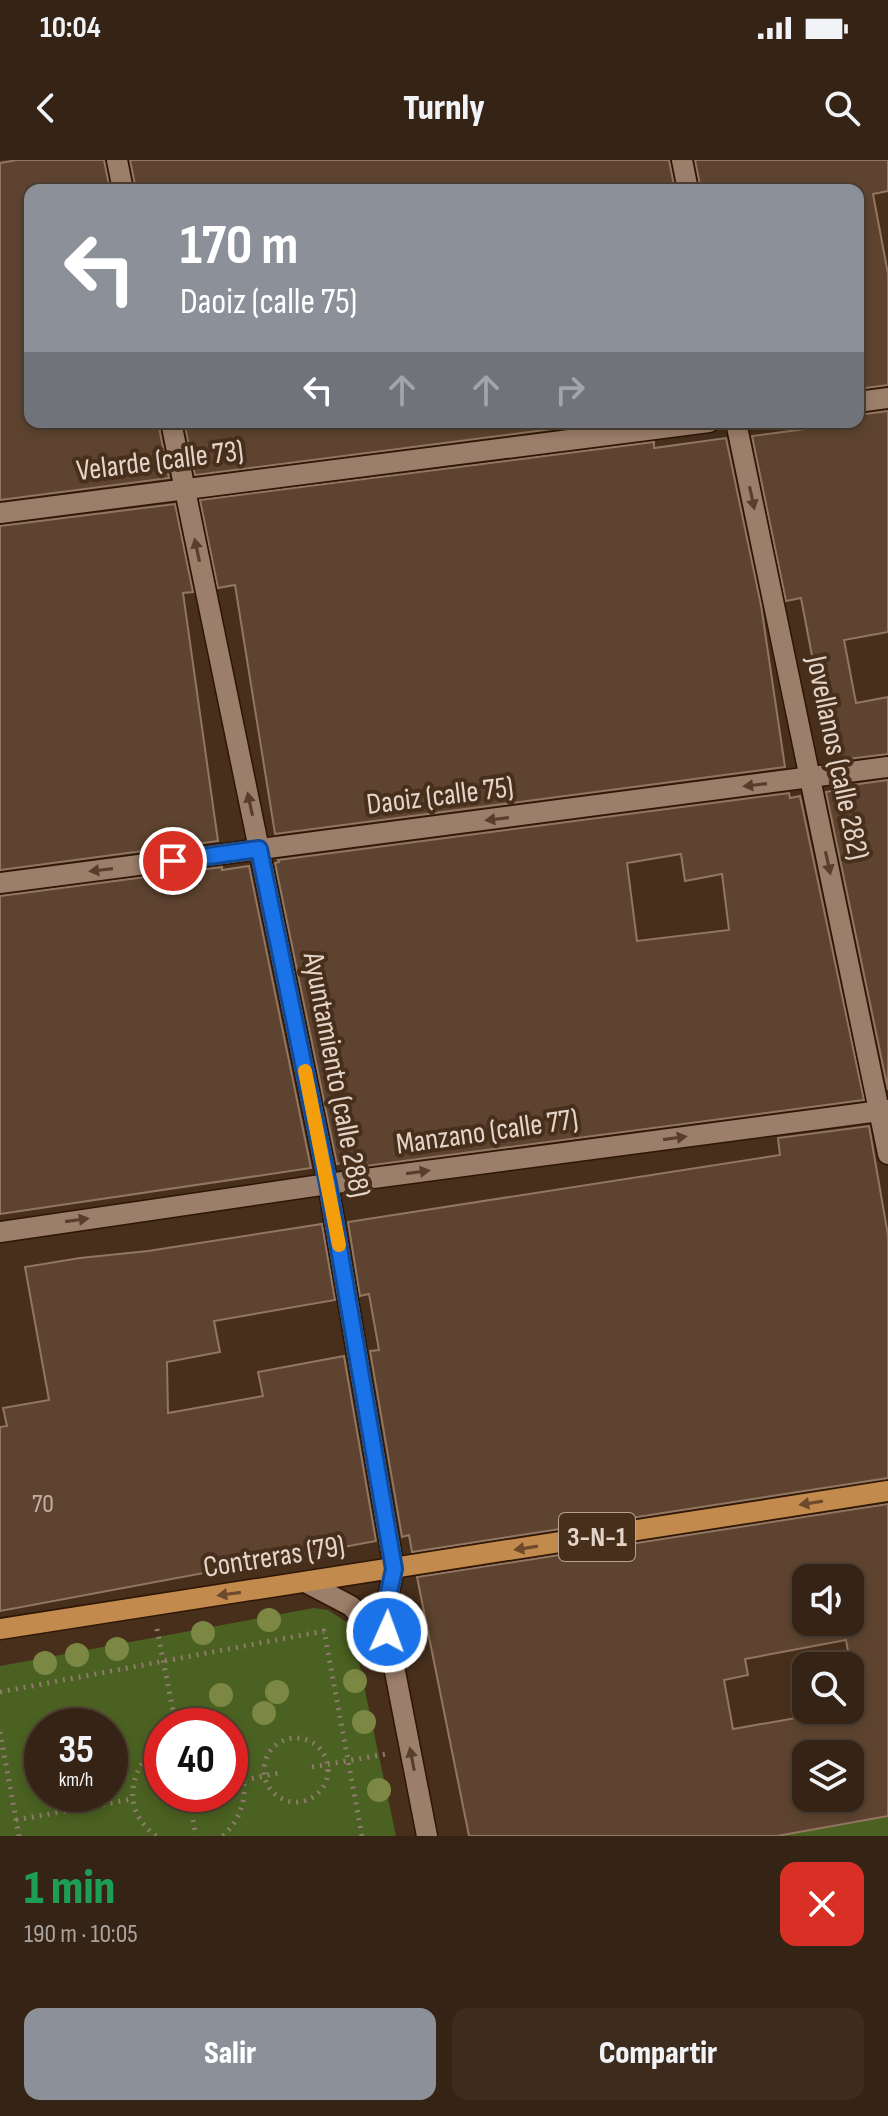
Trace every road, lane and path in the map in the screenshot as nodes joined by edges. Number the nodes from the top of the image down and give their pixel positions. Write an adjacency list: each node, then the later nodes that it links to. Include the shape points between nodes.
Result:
1 (117, 160): 3 (street)
2 (682, 160): 4 (street)
3 (122, 184)
4 (687, 184)
5 (888, 398): 6 (street)
6 (864, 401)
7 (172, 428): 10 (street, Ayuntamiento (calle 288))
8 (661, 428): 10 (street, Velarde (calle 73))
9 (737, 428): 13 (street, Jovellanos (calle 282), one-way to 13)
10 (185, 488): 11 (street, Velarde (calle 73)); 14 (street, Ayuntamiento (calle 288), one-way to 10)
11 (0, 513)
12 (888, 767): 13 (street, Daoiz (calle 75))
13 (810, 778): 14 (street, Daoiz (calle 75), one-way to 14); 16 (street, Jovellanos (calle 282), one-way to 16)
14 (259, 849): 15 (street, Daoiz (calle 75), one-way to 15); 18 (street, Ayuntamiento (calle 288))
15 (0, 883)
16 (884, 1110): 17 (street, Jovellanos (calle 282)); 18 (street, Manzano (calle 77), one-way to 16)
17 (888, 1154)
18 (328, 1184): 19 (street, Manzano (calle 77), one-way to 18); 21 (street, Ayuntamiento (calle 288))
19 (0, 1232)
20 (888, 1491): 21 (main road, Contreras (79) / 3-N-1, one-way to 21)
21 (394, 1569): 22 (main road, Contreras (79) / 3-N-1); 25 (street, Ayuntamiento (calle 288), via 384,1615)
22 (307, 1583): 23 (main road, Contreras (79) / 3-N-1, one-way to 23); 25 (street, via 351,1606)
23 (152, 1606): 24 (main road, Contreras (79) / 3-N-1); 26 (path)
24 (0, 1629)
25 (390, 1649): 32 (street, Ayuntamiento (calle 288))
26 (163, 1661): 27 (path); 28 (path); 34 (path, via 324,1631)
27 (0, 1692)
28 (172, 1708)
29 (0, 1732): 44 (path)
30 (289, 1738): 31 (path); 35 (path, via 318,1746); 38 (path, via 266,1757)
31 (291, 1747)
32 (410, 1750): 34 (path); 51 (street, Ayuntamiento (calle 288), one-way to 32)
33 (144, 1759): 41 (path, via 133,1782)
34 (348, 1761): 35 (path); 50 (path)
35 (328, 1765): 36 (path); 42 (path, via 320,1793)
36 (312, 1767)
37 (279, 1773): 38 (path)
38 (264, 1776): 39 (path); 42 (path, via 282,1799)
39 (248, 1779)
40 (300, 1793): 42 (path)
41 (133, 1799): 44 (path); 47 (path, via 143,1823)
42 (302, 1802)
43 (240, 1812): 49 (path)
44 (16, 1820): 46 (path)
45 (193, 1820): 48 (path)
46 (19, 1836)
47 (156, 1836)
48 (196, 1836)
49 (223, 1836)
50 (362, 1836)
51 (427, 1836)

